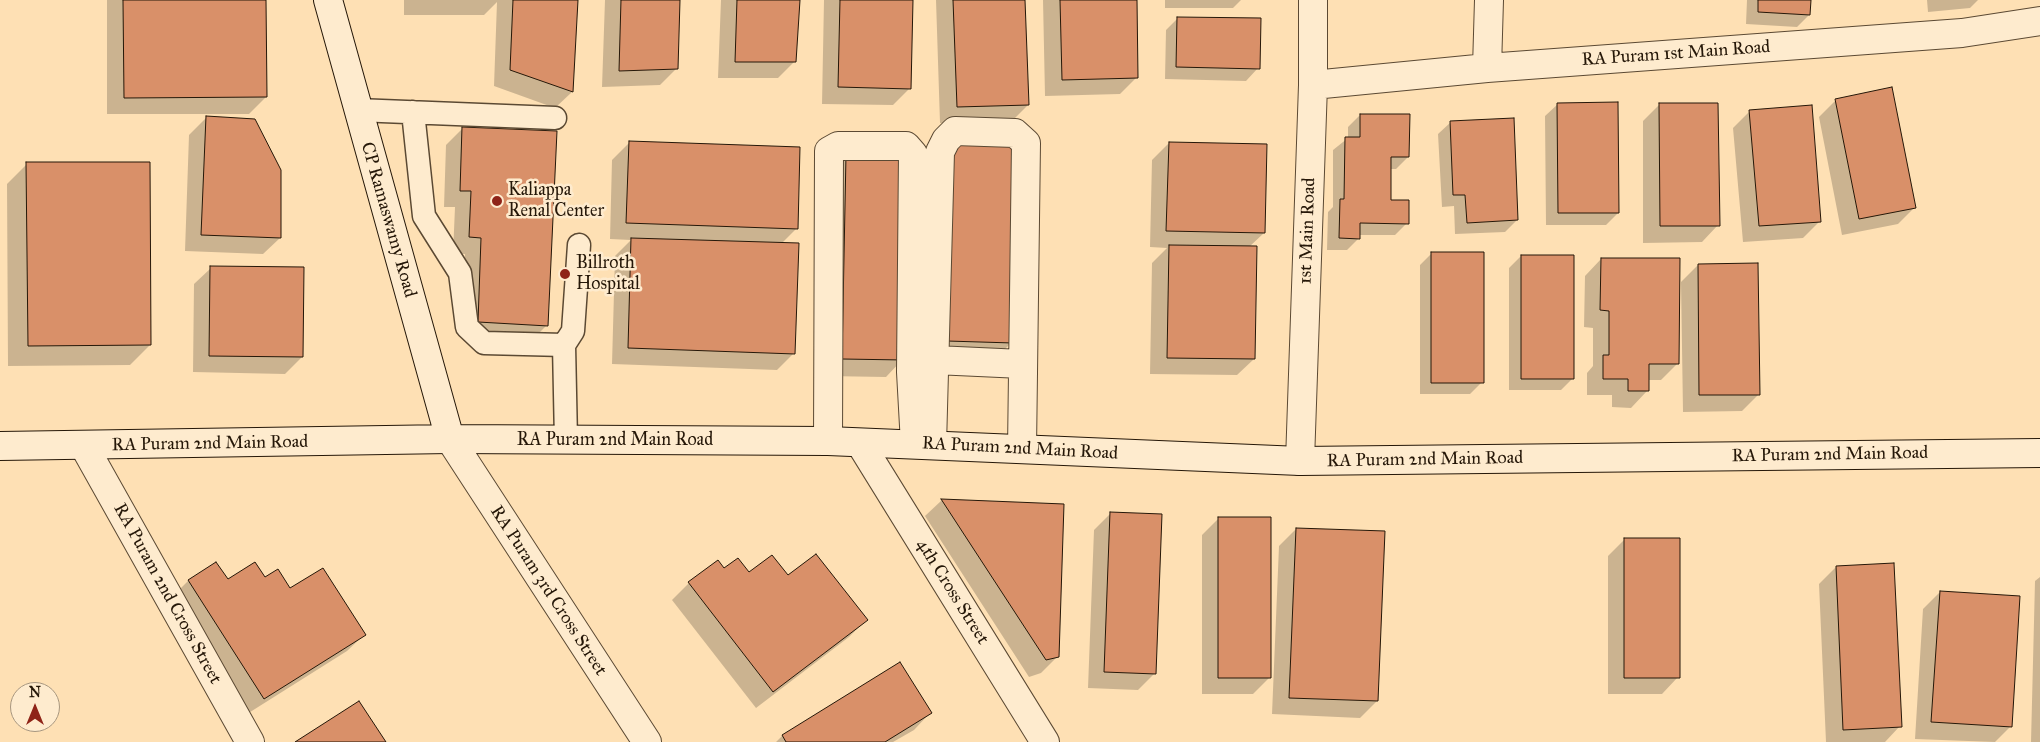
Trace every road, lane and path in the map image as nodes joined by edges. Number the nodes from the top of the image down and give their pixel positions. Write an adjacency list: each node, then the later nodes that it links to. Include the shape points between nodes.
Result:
1 (328, 0): 7 (street, CP Ramaswamy Road)
2 (1313, 0): 6 (street, 1st Main Road)
3 (1489, 0): 5 (street)
4 (2040, 21): 5 (street, RA Puram 1st Main Road, via 1962,34)
5 (1487, 68): 6 (street, RA Puram 1st Main Road)
6 (1313, 86): 23 (street, 1st Main Road)
7 (357, 110): 8 (lane); 14 (street, CP Ramaswamy Road)
8 (413, 112): 9 (lane); 11 (lane, via 424,216 460,273 467,327 484,343)
9 (555, 118)
10 (578, 245): 11 (lane, via 573,331)
11 (564, 345): 15 (lane)
12 (935, 360): 13 (street); 13 (street, via 940,152 955,131 1015,133 1026,143); 18 (street)
13 (1022, 364): 21 (street)
14 (450, 439): 15 (street, RA Puram 2nd Main Road); 20 (street, RA Puram 2nd Main Road); 25 (street, RA Puram 3rd Cross Street)
15 (566, 441): 16 (street, RA Puram 2nd Main Road)
16 (828, 441): 17 (street, RA Puram 2nd Main Road); 18 (street, via 829,151 838,146 906,146 913,154 911,372)
17 (860, 443): 18 (street, RA Puram 2nd Main Road); 26 (street, 4th Cross Street)
18 (923, 445): 21 (street, RA Puram 2nd Main Road)
19 (0, 446): 20 (street, RA Puram 2nd Main Road)
20 (84, 446): 24 (street, RA Puram 2nd Cross Street)
21 (1022, 449): 23 (street, RA Puram 2nd Main Road)
22 (2040, 453): 23 (street, RA Puram 2nd Main Road)
23 (1300, 461)
24 (250, 742)
25 (648, 742)
26 (1044, 742)

